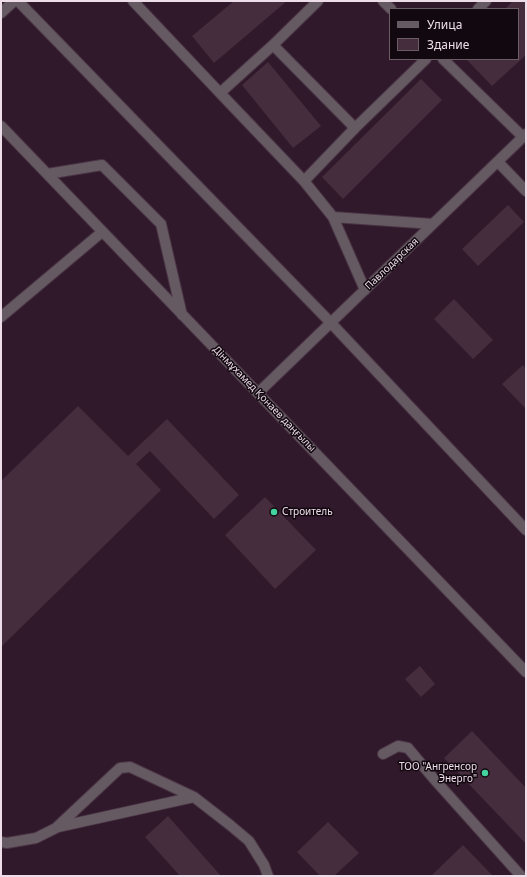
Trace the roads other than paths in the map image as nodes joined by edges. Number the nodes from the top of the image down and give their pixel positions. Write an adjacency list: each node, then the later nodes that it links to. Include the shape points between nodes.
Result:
1 (14, 1): 5 (street)
2 (18, 1): 23 (street)
3 (133, 1): 9 (street)
4 (318, 1): 6 (street)
5 (1, 14)
6 (273, 45): 9 (street); 11 (street)
7 (425, 60): 11 (street)
8 (443, 60): 12 (street)
9 (220, 93): 15 (street)
10 (1, 126): 14 (street, Дінмұхамед Қонаев даңғылы)
11 (355, 128): 15 (street)
12 (525, 136): 13 (street, Павлодарская)
13 (498, 162): 16 (street); 18 (street, Павлодарская)
14 (47, 174): 19 (street, Дінмұхамед Қонаев даңғылы); 21 (street, via 102,165 161,224)
15 (304, 181): 17 (street)
16 (526, 191)
17 (333, 217): 18 (street); 20 (street)
18 (433, 224): 20 (street, Павлодарская)
19 (102, 232): 21 (street, Дінмұхамед Қонаев даңғылы); 22 (street)
20 (365, 290): 23 (street, Павлодарская)
21 (183, 316): 24 (street, Дінмұхамед Қонаев даңғылы)
22 (1, 317)
23 (331, 323): 24 (street, Павлодарская); 25 (street)
24 (258, 393): 26 (street, Дінмұхамед Қонаев даңғылы)
25 (526, 530)
26 (526, 672)
27 (383, 754): 32 (street, via 398,746 408,748)
28 (194, 797): 29 (street); 29 (street, via 130,767 120,768); 31 (street, via 249,841)
29 (56, 828): 30 (street, via 36,838)
30 (1, 842)
31 (268, 876)
32 (521, 876)

